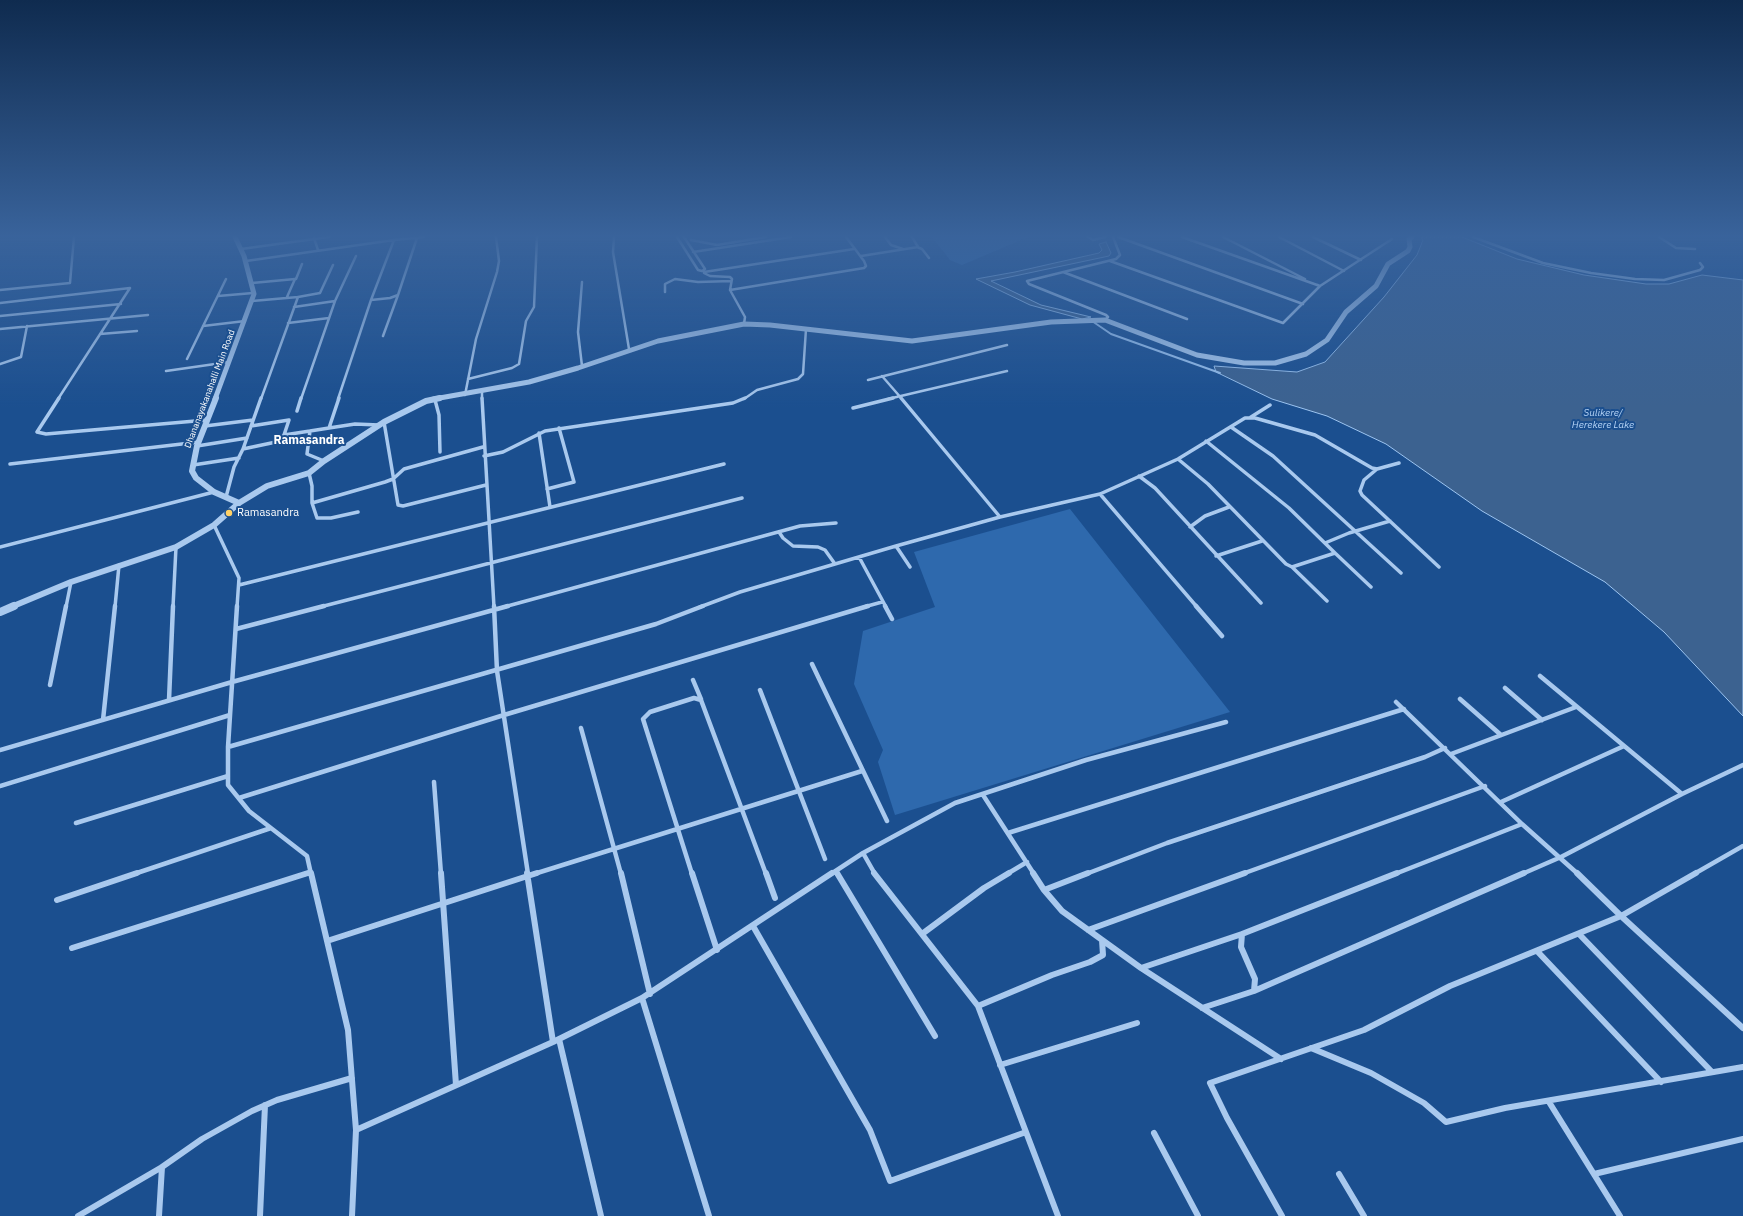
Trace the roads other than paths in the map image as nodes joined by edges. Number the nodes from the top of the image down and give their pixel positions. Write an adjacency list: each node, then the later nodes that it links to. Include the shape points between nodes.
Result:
1 (253, 293): 25 (street, Dhananayakanahalli Main Road)
2 (80, 294): 27 (street)
3 (127, 294): 28 (street)
4 (244, 294): 21 (street)
5 (289, 294): 23 (street)
6 (316, 294): 22 (street)
7 (338, 294): 26 (street)
8 (373, 294): 24 (street)
9 (398, 294): 24 (street, via 390,298); 46 (street)
10 (490, 294): 56 (street, via 476,339)
11 (535, 294): 56 (street, via 534,307 526,321 519,364)
12 (581, 294): 52 (street, via 578,332)
13 (620, 294): 48 (street)
14 (732, 294): 39 (street, via 745,317)
15 (1053, 294): 36 (street, via 1106,315 1108,317)
16 (1120, 294): 35 (street)
17 (1201, 294): 29 (street, via 1283,323)
18 (1275, 294): 29 (street)
19 (1313, 294): 29 (street)
20 (1368, 294): 36 (street, via 1346,312 1327,340 1306,354 1275,363 1252,364 1197,355)
21 (218, 296): 41 (street)
22 (298, 297): 23 (street); 30 (street)
23 (287, 298): 25 (street)
24 (371, 300): 71 (street)
25 (252, 301): 37 (street, Dhananayakanahalli Main Road)
26 (335, 301): 30 (street); 34 (street)
27 (0, 303)
28 (121, 304): 32 (street); 33 (street)
29 (1303, 304)
30 (294, 307): 38 (street)
31 (148, 315): 33 (street)
32 (0, 316)
33 (112, 318): 40 (street); 45 (street)
34 (329, 318): 38 (street); 64 (street)
35 (1186, 319)
36 (1105, 320): 43 (street, via 1051,322 912,341)
37 (245, 321): 41 (street); 50 (street, Dhananayakanahalli Main Road)
38 (288, 323): 66 (street)
39 (744, 324): 43 (street); 48 (street, via 658,340)
40 (27, 326): 42 (street); 51 (street, via 21,357)
41 (203, 326): 49 (street)
42 (0, 329)
43 (806, 329): 72 (street, via 803,374 798,379 757,390 743,400 733,403)
44 (137, 330): 45 (street)
45 (100, 334): 67 (street, via 37,433)
46 (383, 336)
47 (1007, 344): 55 (street)
48 (629, 349): 52 (street)
49 (186, 359)
50 (230, 362): 54 (street); 67 (street, Dhananayakanahalli Main Road)
51 (0, 364)
52 (582, 366): 58 (street, via 538,380)
53 (1007, 371): 60 (street)
54 (166, 372)
55 (882, 376): 57 (street); 60 (street)
56 (468, 379): 59 (street)
57 (868, 380)
58 (482, 392): 59 (street); 79 (street)
59 (465, 394): 61 (street)
60 (900, 397): 63 (street); 105 (street)
61 (435, 400): 68 (street, via 418,404); 81 (street, via 439,415)
62 (1270, 405): 65 (street)
63 (853, 408)
64 (297, 411)
65 (1250, 417): 70 (street); 90 (street, via 1314,436)
66 (253, 420): 67 (street); 69 (street)
67 (206, 423): 78 (street, Dhananayakanahalli Main Road)
68 (382, 423): 71 (street); 85 (street); 93 (street)
69 (251, 426): 75 (street, via 289,420); 76 (street)
70 (1231, 427): 77 (street); 111 (street, via 1273,456)
71 (329, 428): 73 (street)
72 (559, 428): 74 (street); 95 (street, via 574,482)
73 (310, 431): 75 (street); 85 (street, via 307,454 311,458)
74 (539, 433): 82 (street, via 503,452); 95 (street)
75 (284, 435): 80 (street, via 276,442)
76 (247, 438): 78 (street); 80 (street)
77 (1206, 441): 84 (street); 114 (street, via 1289,508)
78 (198, 444): 87 (street); 89 (street, Dhananayakanahalli Main Road)
79 (483, 447): 82 (street); 93 (street, via 404,469)
80 (243, 448): 83 (street)
81 (440, 452)
82 (484, 456): 94 (street)
83 (239, 458): 89 (street); 98 (street)
84 (1178, 459): 92 (street); 103 (street)
85 (324, 461): 91 (street)
86 (1399, 463): 90 (street)
87 (10, 464)
88 (724, 464): 102 (street)
89 (192, 465): 96 (street, Dhananayakanahalli Main Road, via 196,478)
90 (1377, 469): 106 (street, via 1364,480 1360,491)
91 (309, 473): 100 (street, via 270,484); 101 (street)
92 (1139, 476): 97 (street); 110 (street, via 1155,488)
93 (393, 478): 94 (street, via 396,504 400,506); 101 (street)
94 (486, 484): 107 (street)
95 (547, 489): 102 (street)
96 (214, 492): 98 (street, Dhananayakanahalli Main Road); 116 (street)
97 (1100, 494): 105 (street); 138 (street)
98 (226, 497): 100 (street, Dhananayakanahalli Main Road)
99 (742, 498): 121 (street)
100 (239, 503): 109 (street)
101 (312, 503): 104 (street, via 317,518 331,518)
102 (550, 507): 107 (street)
103 (1230, 507): 110 (street, via 1205,516); 113 (street)
104 (358, 512)
105 (1000, 517): 115 (street)
106 (1390, 521): 111 (street); 126 (street)
107 (488, 522): 121 (street); 129 (street)
108 (836, 523): 112 (street, via 800,526)
109 (214, 526): 117 (street); 129 (street, via 239,578)
110 (1190, 527): 119 (street)
111 (1358, 531): 114 (street); 127 (street)
112 (779, 532): 122 (street, via 794,546 818,547 825,550); 134 (street)
113 (1262, 541): 119 (street); 125 (street)
114 (1325, 543): 118 (street)
115 (896, 546): 120 (street); 124 (street)
116 (0, 547)
117 (176, 547): 123 (street); 148 (street)
118 (1335, 553): 125 (street); 130 (street)
119 (1216, 556): 133 (street)
120 (859, 557): 122 (street); 132 (street)
121 (490, 564): 134 (street); 137 (street)
122 (834, 564): 140 (street, via 740,592 656,624)
123 (119, 565): 128 (street); 155 (street)
124 (910, 567)
125 (1292, 567): 131 (street)
126 (1439, 567)
127 (1401, 573)
128 (71, 582): 135 (street); 144 (street)
129 (239, 585): 137 (street)
130 (1372, 587)
131 (1326, 601)
132 (882, 602): 136 (street); 154 (street)
133 (1261, 603)
134 (493, 611): 140 (street); 143 (street)
135 (0, 612)
136 (892, 619)
137 (236, 629): 143 (street)
138 (1222, 636)
139 (812, 664): 166 (street)
140 (497, 671): 154 (street); 161 (street)
141 (1540, 676): 151 (street)
142 (693, 680): 149 (street)
143 (232, 682): 148 (street); 153 (street)
144 (50, 686)
145 (1504, 688): 156 (street)
146 (760, 690): 171 (street)
147 (1460, 699): 159 (street)
148 (169, 700): 155 (street)
149 (701, 700): 176 (street); 181 (street, via 694,698 650,712 643,719)
150 (1396, 702): 152 (street)
151 (1576, 706): 156 (street); 160 (street)
152 (1404, 709): 162 (street); 182 (street)
153 (230, 715): 161 (street); 169 (street)
154 (504, 715): 174 (street); 191 (street)
155 (103, 720): 163 (street)
156 (1542, 720): 159 (street)
157 (1226, 722): 173 (street, via 1086,760)
158 (581, 728): 184 (street)
159 (1501, 735): 164 (street)
160 (1624, 746): 172 (street); 175 (street)
161 (228, 747): 167 (street)
162 (1445, 748): 164 (street); 192 (street, via 1425,757 1167,843)
163 (0, 750)
164 (1451, 754): 170 (street)
165 (1743, 765): 172 (street)
166 (862, 771): 171 (street); 177 (street)
167 (228, 776): 174 (street, via 228,785); 178 (street)
168 (434, 782): 195 (street)
169 (0, 786)
170 (1485, 786): 175 (street); 198 (street)
171 (800, 790): 176 (street); 187 (street)
172 (1682, 794): 186 (street)
173 (983, 795): 182 (street); 185 (street, via 955,803)
174 (239, 798): 180 (street, via 249,811)
175 (1501, 802): 179 (street)
176 (742, 808): 181 (street); 193 (street)
177 (886, 821)
178 (76, 823)
179 (1522, 824): 186 (street); 200 (street)
180 (272, 828): 189 (street, via 307,856); 194 (street)
181 (679, 829): 184 (street); 205 (street)
182 (1008, 833): 188 (street)
183 (1743, 846): 196 (street)
184 (615, 848): 191 (street); 209 (street)
185 (863, 853): 190 (street); 199 (street, via 872,870)
186 (1561, 857): 196 (street); 208 (street)
187 (825, 859)
188 (1027, 862): 192 (street); 199 (street, via 984,888)
189 (311, 872): 203 (street); 204 (street)
190 (836, 872): 197 (street); 215 (street)
191 (528, 876): 195 (street); 217 (street)
192 (1044, 890): 198 (street, via 1062,911)
193 (775, 898)
194 (57, 900)
195 (443, 903): 203 (street); 225 (street)
196 (1621, 916): 201 (street); 214 (street)
197 (753, 926): 205 (street); 229 (street, via 870,1130 890,1181)
198 (1088, 930): 202 (street)
199 (922, 934): 211 (street)
200 (1242, 934): 207 (street); 208 (street, via 1241,947 1255,979)
201 (1579, 934): 206 (street); 222 (street)
202 (1102, 940): 207 (street); 211 (street, via 1103,955 1090,962)
203 (327, 941): 223 (street, via 348,1030)
204 (72, 948)
205 (717, 950): 209 (street)
206 (1537, 950): 218 (street, via 1450,986 1364,1030); 224 (street)
207 (1141, 968): 212 (street)
208 (1254, 991): 212 (street)
209 (650, 994): 210 (street)
210 (642, 998): 216 (street); 240 (street)
211 (978, 1006): 220 (street)
212 (1202, 1008): 219 (street)
213 (1137, 1023): 220 (street)
214 (1743, 1028)
215 (935, 1036)
216 (559, 1039): 217 (street); 239 (street)
217 (553, 1042): 225 (street)
218 (1311, 1048): 219 (street); 226 (street, via 1371,1073 1424,1103 1446,1122 1505,1108)
219 (1281, 1059): 243 (street, via 1210,1083)
220 (1000, 1065): 229 (street)
221 (1743, 1067): 222 (street)
222 (1712, 1072): 224 (street)
223 (352, 1078): 227 (street); 228 (street)
224 (1660, 1082): 226 (street)
225 (456, 1086): 228 (street)
226 (1549, 1102): 234 (street)
227 (264, 1105): 232 (street, via 202,1139); 237 (street)
228 (356, 1130): 238 (street)
229 (1026, 1132): 241 (street)
230 (1154, 1133): 242 (street)
231 (1743, 1139): 234 (street)
232 (162, 1167): 235 (street); 236 (street)
233 (1339, 1174): 244 (street)
234 (1594, 1174): 245 (street)
235 (78, 1216)
236 (159, 1216)
237 (260, 1216)
238 (352, 1216)
239 (601, 1216)
240 (709, 1216)
241 (1058, 1216)
242 (1198, 1216)
243 (1282, 1216)
244 (1364, 1216)
245 (1620, 1216)

